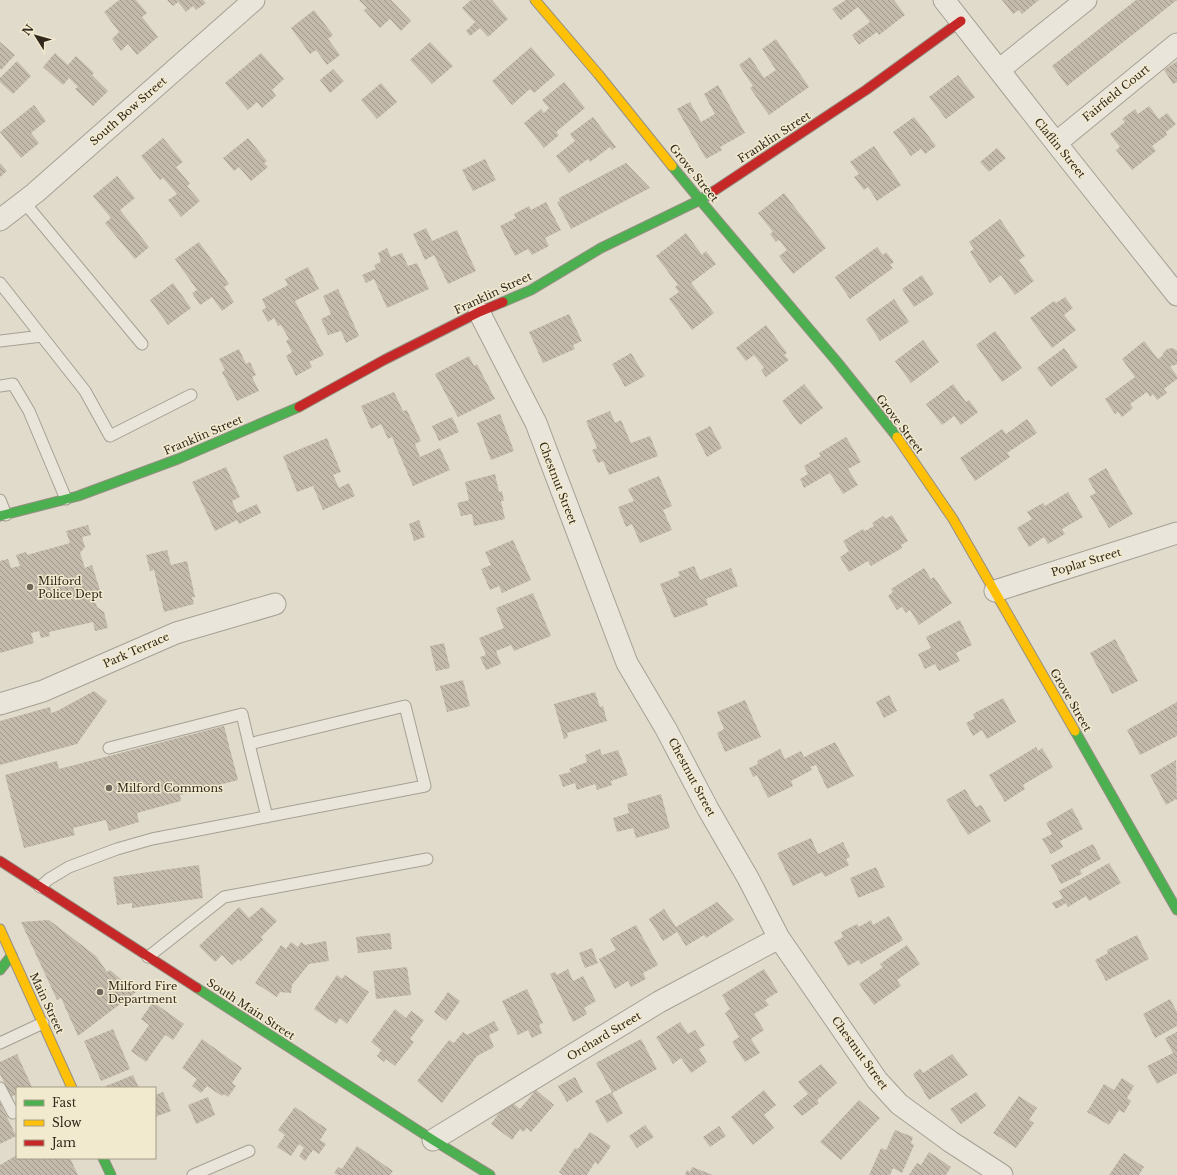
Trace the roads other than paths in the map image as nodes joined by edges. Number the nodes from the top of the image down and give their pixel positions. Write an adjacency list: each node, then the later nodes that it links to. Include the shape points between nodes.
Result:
1 (254, 0): 10 (street, South Bow Street)
2 (535, 0): 9 (street, Grove Street)
3 (944, 0): 5 (street, Claflin Street)
4 (1086, 0): 7 (street)
5 (961, 21): 7 (street, Claflin Street); 9 (street, Franklin Street, via 866,90)
6 (1177, 44): 8 (street, Fairfield Court)
7 (999, 70): 8 (street, Claflin Street)
8 (1056, 143): 13 (street, Claflin Street)
9 (700, 200): 14 (street, Franklin Street, via 601,248 531,290); 24 (street, Grove Street, via 895,434 953,519)
10 (24, 202): 11 (street, South Bow Street); 17 (lane)
11 (0, 220)
12 (0, 283): 15 (lane)
13 (1177, 295)
14 (479, 312): 20 (street, Franklin Street, via 384,360 305,405 178,458); 35 (street, Chestnut Street, via 536,423 627,663 666,729)
15 (42, 336): 16 (lane); 19 (lane, via 85,391 110,436)
16 (0, 341)
17 (142, 344)
18 (0, 386): 20 (lane, via 13,384 29,411)
19 (191, 395)
20 (66, 499): 22 (street, Franklin Street)
21 (0, 500): 22 (lane)
22 (3, 516)
23 (1177, 533): 24 (street, Poplar Street)
24 (995, 591): 33 (street, Grove Street)
25 (275, 604): 26 (street, Park Terrace, via 176,633 43,691)
26 (0, 704)
27 (249, 744): 28 (lane, via 242,714); 29 (lane); 29 (lane, via 405,706 425,786)
28 (109, 748)
29 (267, 817): 32 (lane, via 123,847 69,867)
30 (427, 859): 37 (lane, via 224,897)
31 (0, 861): 32 (street, South Main Street)
32 (40, 887): 37 (street, South Main Street)
33 (1177, 910)
34 (0, 928): 36 (street, Main Street)
35 (779, 938): 44 (street, Orchard Street, via 660,1002); 50 (street, Chestnut Street, via 877,1080 900,1104 951,1142)
36 (12, 955): 38 (street); 39 (street, Main Street)
37 (148, 957): 44 (street, South Main Street)
38 (0, 970)
39 (43, 1023): 40 (lane); 41 (street, Main Street)
40 (0, 1043)
41 (70, 1087)
42 (0, 1088): 43 (lane, via 12,1114)
43 (16, 1112)
44 (433, 1140): 49 (street, South Main Street)
45 (249, 1151): 48 (lane)
46 (103, 1159): 47 (street)
47 (111, 1175)
48 (193, 1175)
49 (490, 1175)
50 (1002, 1175)

